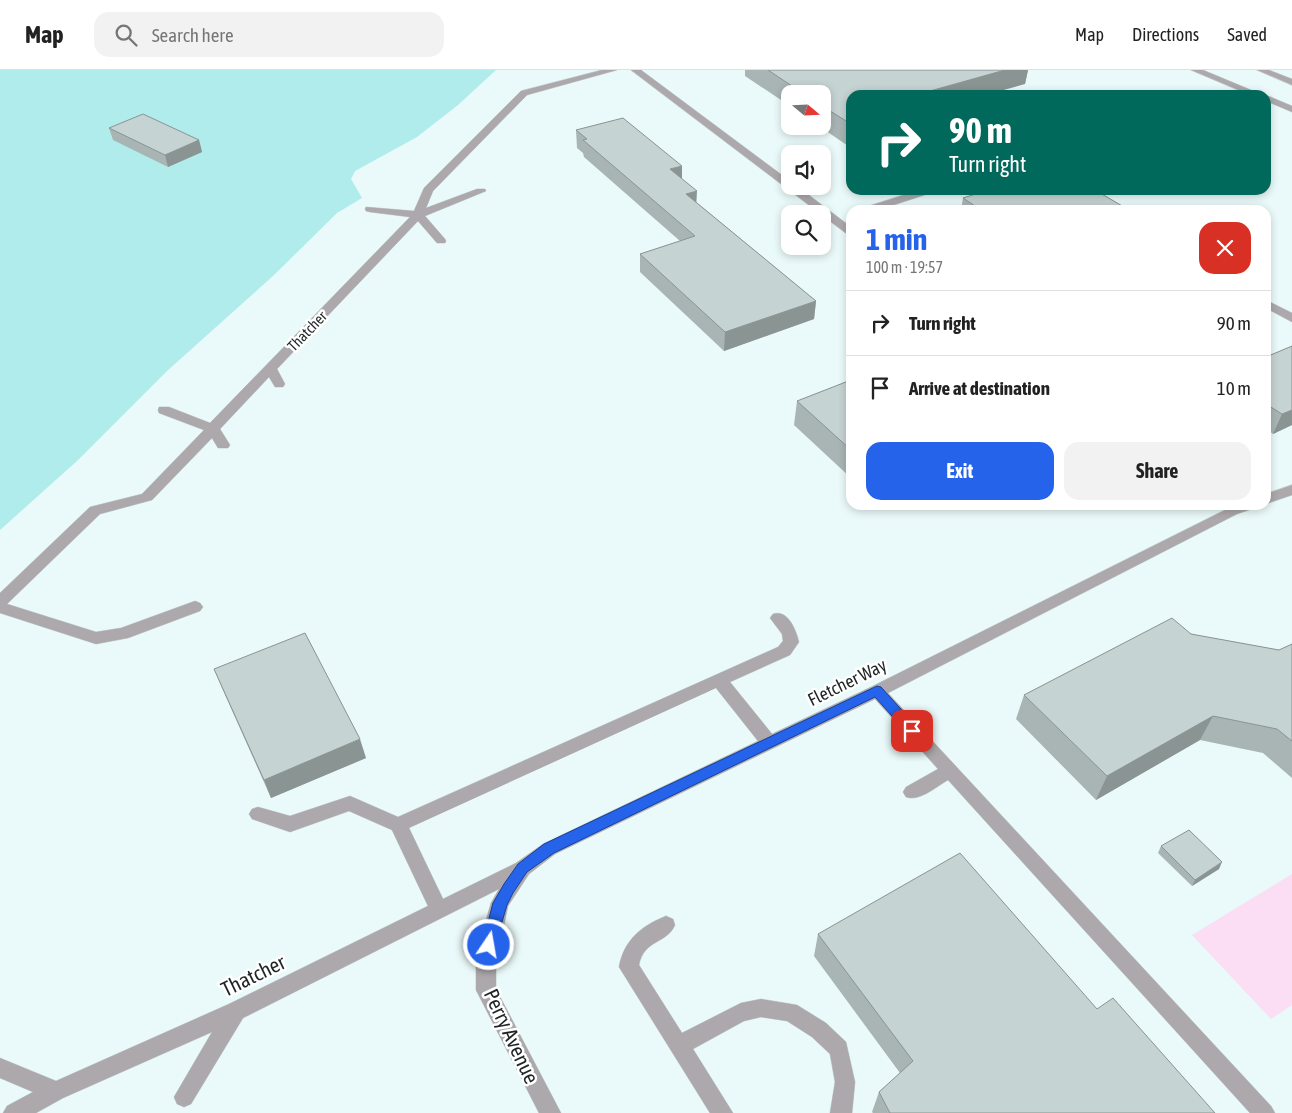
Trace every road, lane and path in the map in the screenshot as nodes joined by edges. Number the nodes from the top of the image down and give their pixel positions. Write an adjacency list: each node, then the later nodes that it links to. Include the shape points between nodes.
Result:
1 (613, 70): 13 (street, Thatcher, via 524,93 428,190)
2 (635, 70): 15 (street)
3 (1195, 70): 6 (street)
4 (1260, 70): 5 (street)
5 (1292, 82)
6 (1245, 90)
7 (1271, 100): 8 (street)
8 (1292, 109)
9 (481, 191): 13 (street)
10 (914, 195): 11 (street)
11 (883, 205)
12 (370, 209): 13 (street)
13 (418, 215): 17 (street); 18 (street, Thatcher)
14 (846, 217): 15 (street)
15 (835, 220): 16 (street)
16 (846, 228)
17 (441, 241)
18 (372, 264): 19 (street); 21 (street, Thatcher)
19 (381, 275)
20 (1271, 306): 22 (street)
21 (327, 311): 23 (street); 24 (street, Thatcher)
22 (1292, 318)
23 (336, 323)
24 (271, 369): 25 (street); 27 (street, Thatcher)
25 (279, 384)
26 (164, 410): 27 (street)
27 (213, 429): 28 (street); 32 (street, Thatcher, via 146,497 95,510)
28 (223, 445)
29 (1292, 490): 30 (street)
30 (1271, 497)
31 (1224, 510): 37 (street, Fletcher Way)
32 (0, 602)
33 (0, 607): 34 (street, via 96,638 123,634)
34 (195, 607)
35 (778, 618): 36 (street, via 789,632 791,642 784,650)
36 (719, 680): 38 (street); 42 (street)
37 (877, 691): 38 (street, Fletcher Way); 39 (street)
38 (769, 742): 43 (street, Fletcher Way, via 549,849)
39 (948, 771): 40 (street); 57 (street)
40 (912, 792)
41 (258, 814): 42 (street, via 290,824 350,803)
42 (398, 825): 44 (street)
43 (522, 868): 44 (street, Thatcher); 46 (street, Fletcher Way, via 500,903)
44 (439, 910): 47 (street, Thatcher)
45 (666, 925): 48 (street, via 638,942 630,954 628,967)
46 (492, 927): 54 (street, Perry Avenue, via 486,963 486,990)
47 (236, 1011): 50 (street, Thatcher); 51 (street)
48 (679, 1046): 55 (street); 56 (street, via 741,1012 762,1008 790,1012 819,1030 838,1049 845,1082)
49 (0, 1068): 50 (street)
50 (56, 1091): 52 (street, Thatcher); 53 (street)
51 (184, 1097)
52 (14, 1113)
53 (41, 1113)
54 (550, 1113)
55 (722, 1113)
56 (841, 1113)
57 (1264, 1113)

